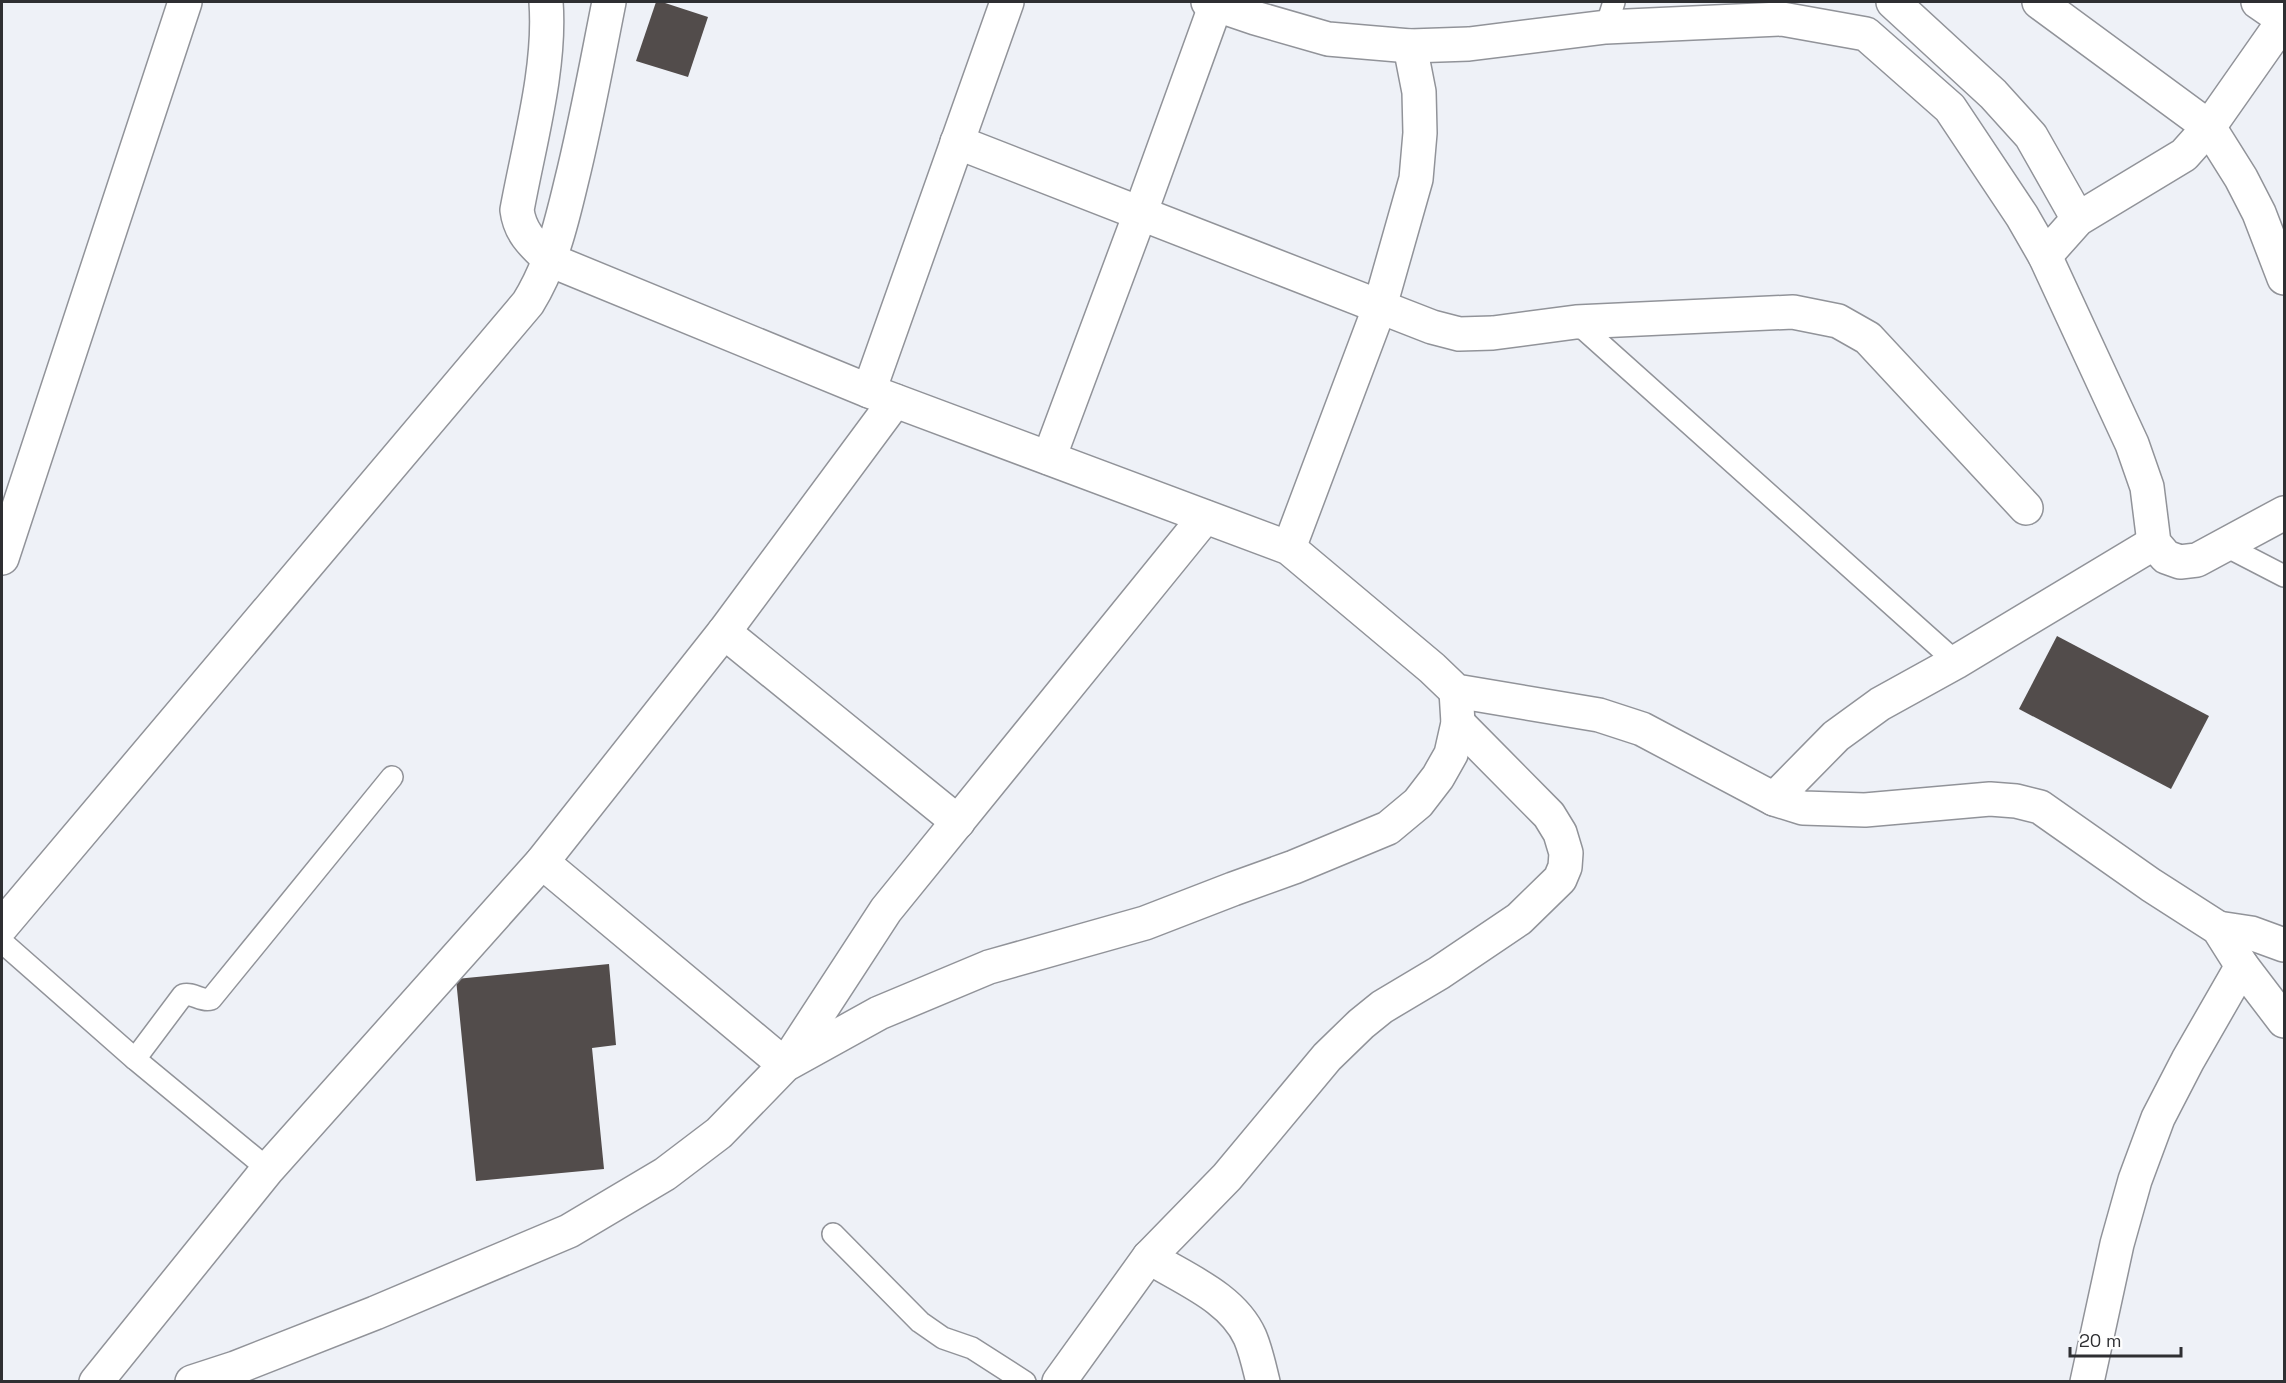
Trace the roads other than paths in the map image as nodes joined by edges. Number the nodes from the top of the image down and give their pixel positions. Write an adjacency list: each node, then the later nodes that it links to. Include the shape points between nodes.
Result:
1 (185, 2): 30 (street)
2 (546, 2): 18 (street, via 538,106 517,210 525,236)
3 (609, 2): 18 (street, via 579,150)
4 (1007, 2): 14 (street)
5 (1897, 2): 16 (street, via 2031,136)
6 (2039, 2): 13 (street)
7 (2258, 2): 11 (street)
8 (1212, 3): 9 (street); 15 (street)
9 (1258, 10): 12 (street, via 1328,39)
10 (1610, 14): 12 (street, via 1469,44); 17 (street, via 1782,19 1866,34 1950,108)
11 (2284, 20): 13 (street)
12 (1410, 46): 20 (street, via 1419,92 1416,178)
13 (2209, 127): 16 (street, via 2184,155); 19 (street, via 2259,213)
14 (957, 142): 15 (street); 22 (street)
15 (1140, 214): 20 (street); 23 (street)
16 (2078, 219): 17 (street)
17 (2045, 256): 27 (street, via 2133,444 2146,487)
18 (550, 260): 22 (street); 39 (street, via 528,303)
19 (2284, 278)
20 (1380, 306): 21 (street, via 1459,334); 29 (street)
21 (1576, 322): 24 (street, via 1793,312 1838,321 1868,339); 33 (lane)
22 (882, 396): 23 (street); 32 (street)
23 (1049, 458): 26 (street)
24 (2026, 508)
25 (2284, 513): 28 (street)
26 (1205, 517): 29 (street); 37 (street)
27 (2154, 543): 28 (street, via 2166,557 2180,562 2197,560); 33 (street)
28 (2224, 545): 31 (lane)
29 (1289, 548): 34 (street, via 1432,668)
30 (2, 558)
31 (2284, 576)
32 (724, 632): 37 (street); 38 (street)
33 (1956, 662): 36 (street, via 1880,704 1836,736)
34 (1457, 707): 36 (street, via 1599,715 1642,729); 46 (street, via 1451,754 1438,777 1418,803 1388,828 1145,923 989,968 879,1013); 49 (street, via 1560,833 1566,853 1560,879 1519,919 1361,1024 1327,1057 1227,1177)
35 (392, 777): 45 (lane, via 211,999 190,994 179,999)
36 (1774, 799): 40 (street, via 1803,808 1865,810 1990,800 2040,807)
37 (958, 822): 46 (street, via 886,910)
38 (542, 862): 46 (street); 47 (street)
39 (2, 926)
40 (2218, 928): 42 (street, via 2251,933); 43 (street)
41 (2, 942): 45 (lane)
42 (2284, 945)
43 (2242, 966): 44 (street); 55 (street, via 2158,1118 2134,1180)
44 (2284, 1021)
45 (135, 1059): 47 (lane)
46 (785, 1065): 51 (street, via 719,1133 664,1174 569,1231 375,1313)
47 (268, 1169): 50 (street)
48 (833, 1234): 52 (lane, via 920,1322 943,1338 972,1348)
49 (1149, 1257): 53 (street); 54 (street, via 1207,1291 1236,1315 1249,1335)
50 (96, 1382)
51 (192, 1382)
52 (1025, 1382)
53 (1059, 1382)
54 (1263, 1382)
55 (2087, 1382)

